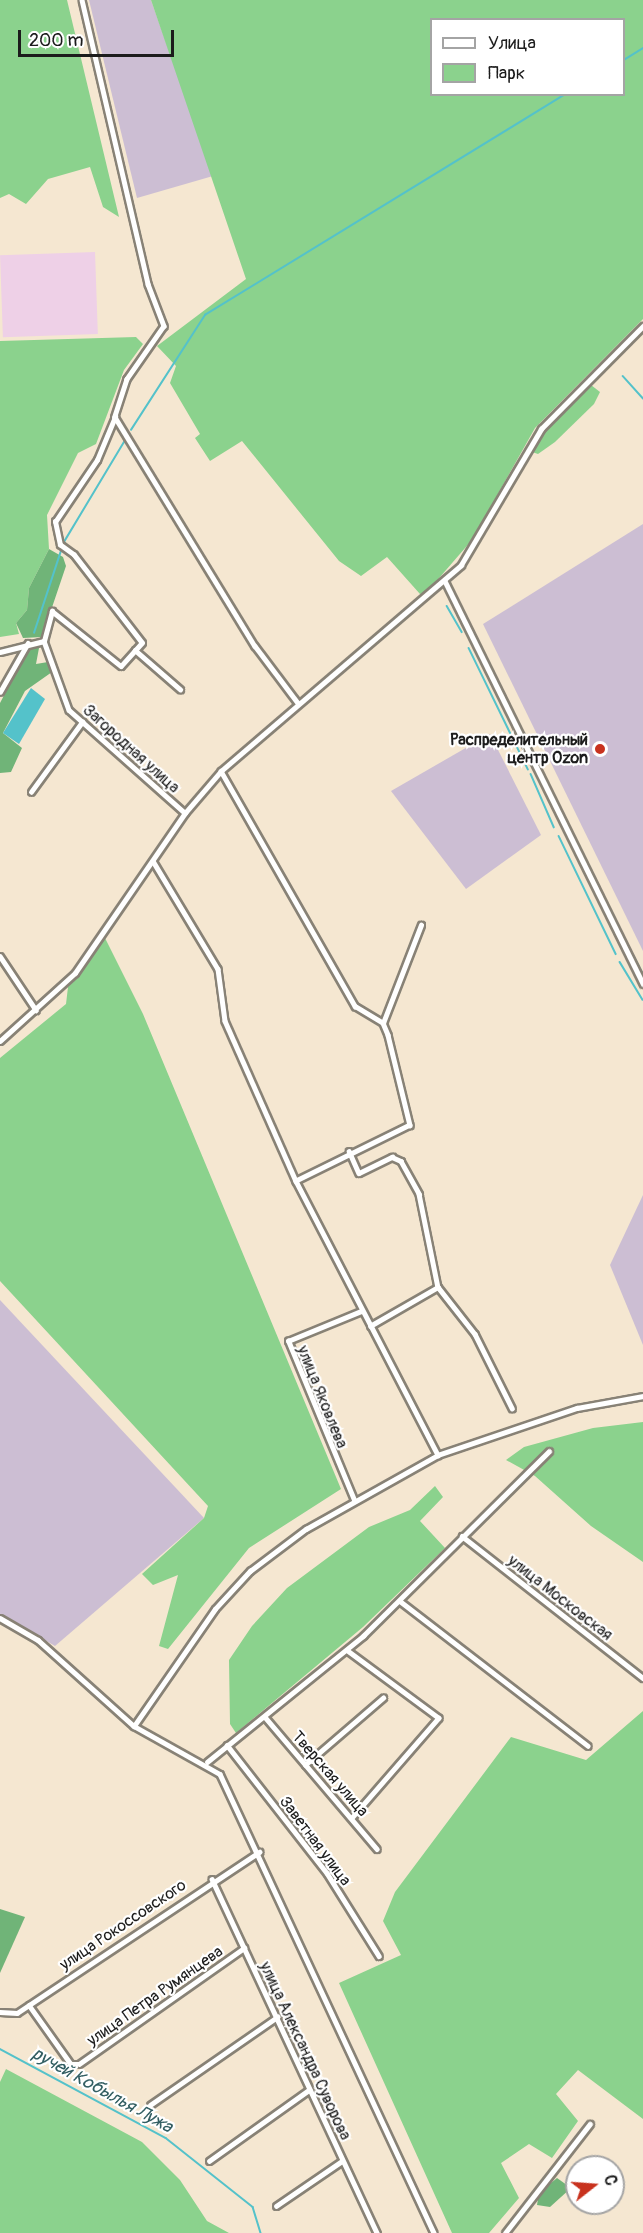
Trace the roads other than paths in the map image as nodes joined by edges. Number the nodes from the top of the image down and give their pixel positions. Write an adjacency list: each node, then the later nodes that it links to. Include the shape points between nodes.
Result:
1 (82, 0): 3 (street, via 148,284 164,326 127,379)
2 (643, 326): 4 (street, via 541,429 472,550)
3 (115, 417): 7 (street, via 96,460 55,522 60,545 74,555 142,638); 11 (street, via 255,646)
4 (445, 581): 11 (street); 19 (street)
5 (44, 641): 6 (street); 7 (street, via 52,611 121,666); 12 (street, Загородная улица, via 63,697)
6 (28, 644): 8 (street); 10 (street)
7 (135, 650): 9 (street)
8 (0, 652)
9 (180, 689)
10 (0, 692)
11 (298, 703): 13 (street)
12 (82, 722): 14 (street); 15 (street, Загородная улица)
13 (221, 771): 15 (street); 21 (street, via 355,1006)
14 (30, 792)
15 (185, 813): 16 (street)
16 (153, 861): 20 (street, via 75,973); 24 (street, via 218,969 231,1038)
17 (421, 925): 21 (street)
18 (0, 956): 20 (street)
19 (643, 984)
20 (36, 1010): 22 (street)
21 (383, 1023): 23 (street, via 410,1125)
22 (0, 1041)
23 (349, 1151): 24 (street); 25 (street, via 358,1173 392,1158 401,1161 419,1194)
24 (296, 1181): 26 (street)
25 (438, 1287): 27 (street); 29 (street, via 475,1334)
26 (361, 1311): 27 (street); 32 (street, улица Яковлева, via 288,1341)
27 (370, 1326): 31 (street)
28 (643, 1396): 31 (street, via 577,1408)
29 (512, 1408)
30 (549, 1451): 33 (street)
31 (438, 1455): 32 (street)
32 (354, 1500): 40 (street, via 272,1553 230,1592)
33 (462, 1536): 34 (street); 37 (street, улица Московская)
34 (400, 1601): 36 (street); 42 (street)
35 (0, 1618): 40 (street, via 38,1640)
36 (347, 1650): 39 (street); 45 (street, via 439,1718)
37 (643, 1678)
38 (383, 1698): 44 (street)
39 (265, 1717): 41 (street); 44 (street, Тверская улица)
40 (134, 1726): 43 (street)
41 (227, 1745): 43 (street); 50 (street, Заветная улица, via 327,1873)
42 (588, 1746)
43 (207, 1762): 47 (street, via 220,1774)
44 (305, 1765): 45 (street, Тверская улица)
45 (353, 1817): 46 (street, Тверская улица)
46 (377, 1848)
47 (259, 1852): 48 (street, улица Рокоссовского); 61 (street)
48 (212, 1879): 49 (street, улица Александра Суворова); 51 (street, улица Рокоссовского)
49 (244, 1948): 51 (street, улица Петра Румянцева, via 79,2064 71,2064); 53 (street, улица Александра Суворова)
50 (378, 1956)
51 (29, 2004): 52 (street, улица Рокоссовского, via 17,2013)
52 (0, 2012)
53 (277, 2017): 54 (street, улица Александра Суворова); 55 (street)
54 (309, 2090): 57 (street); 58 (street, улица Александра Суворова)
55 (150, 2105)
56 (590, 2124): 62 (street)
57 (209, 2161)
58 (342, 2161): 59 (street); 60 (street, улица Александра Суворова)
59 (276, 2206)
60 (376, 2233)
61 (434, 2233)
62 (505, 2233)

